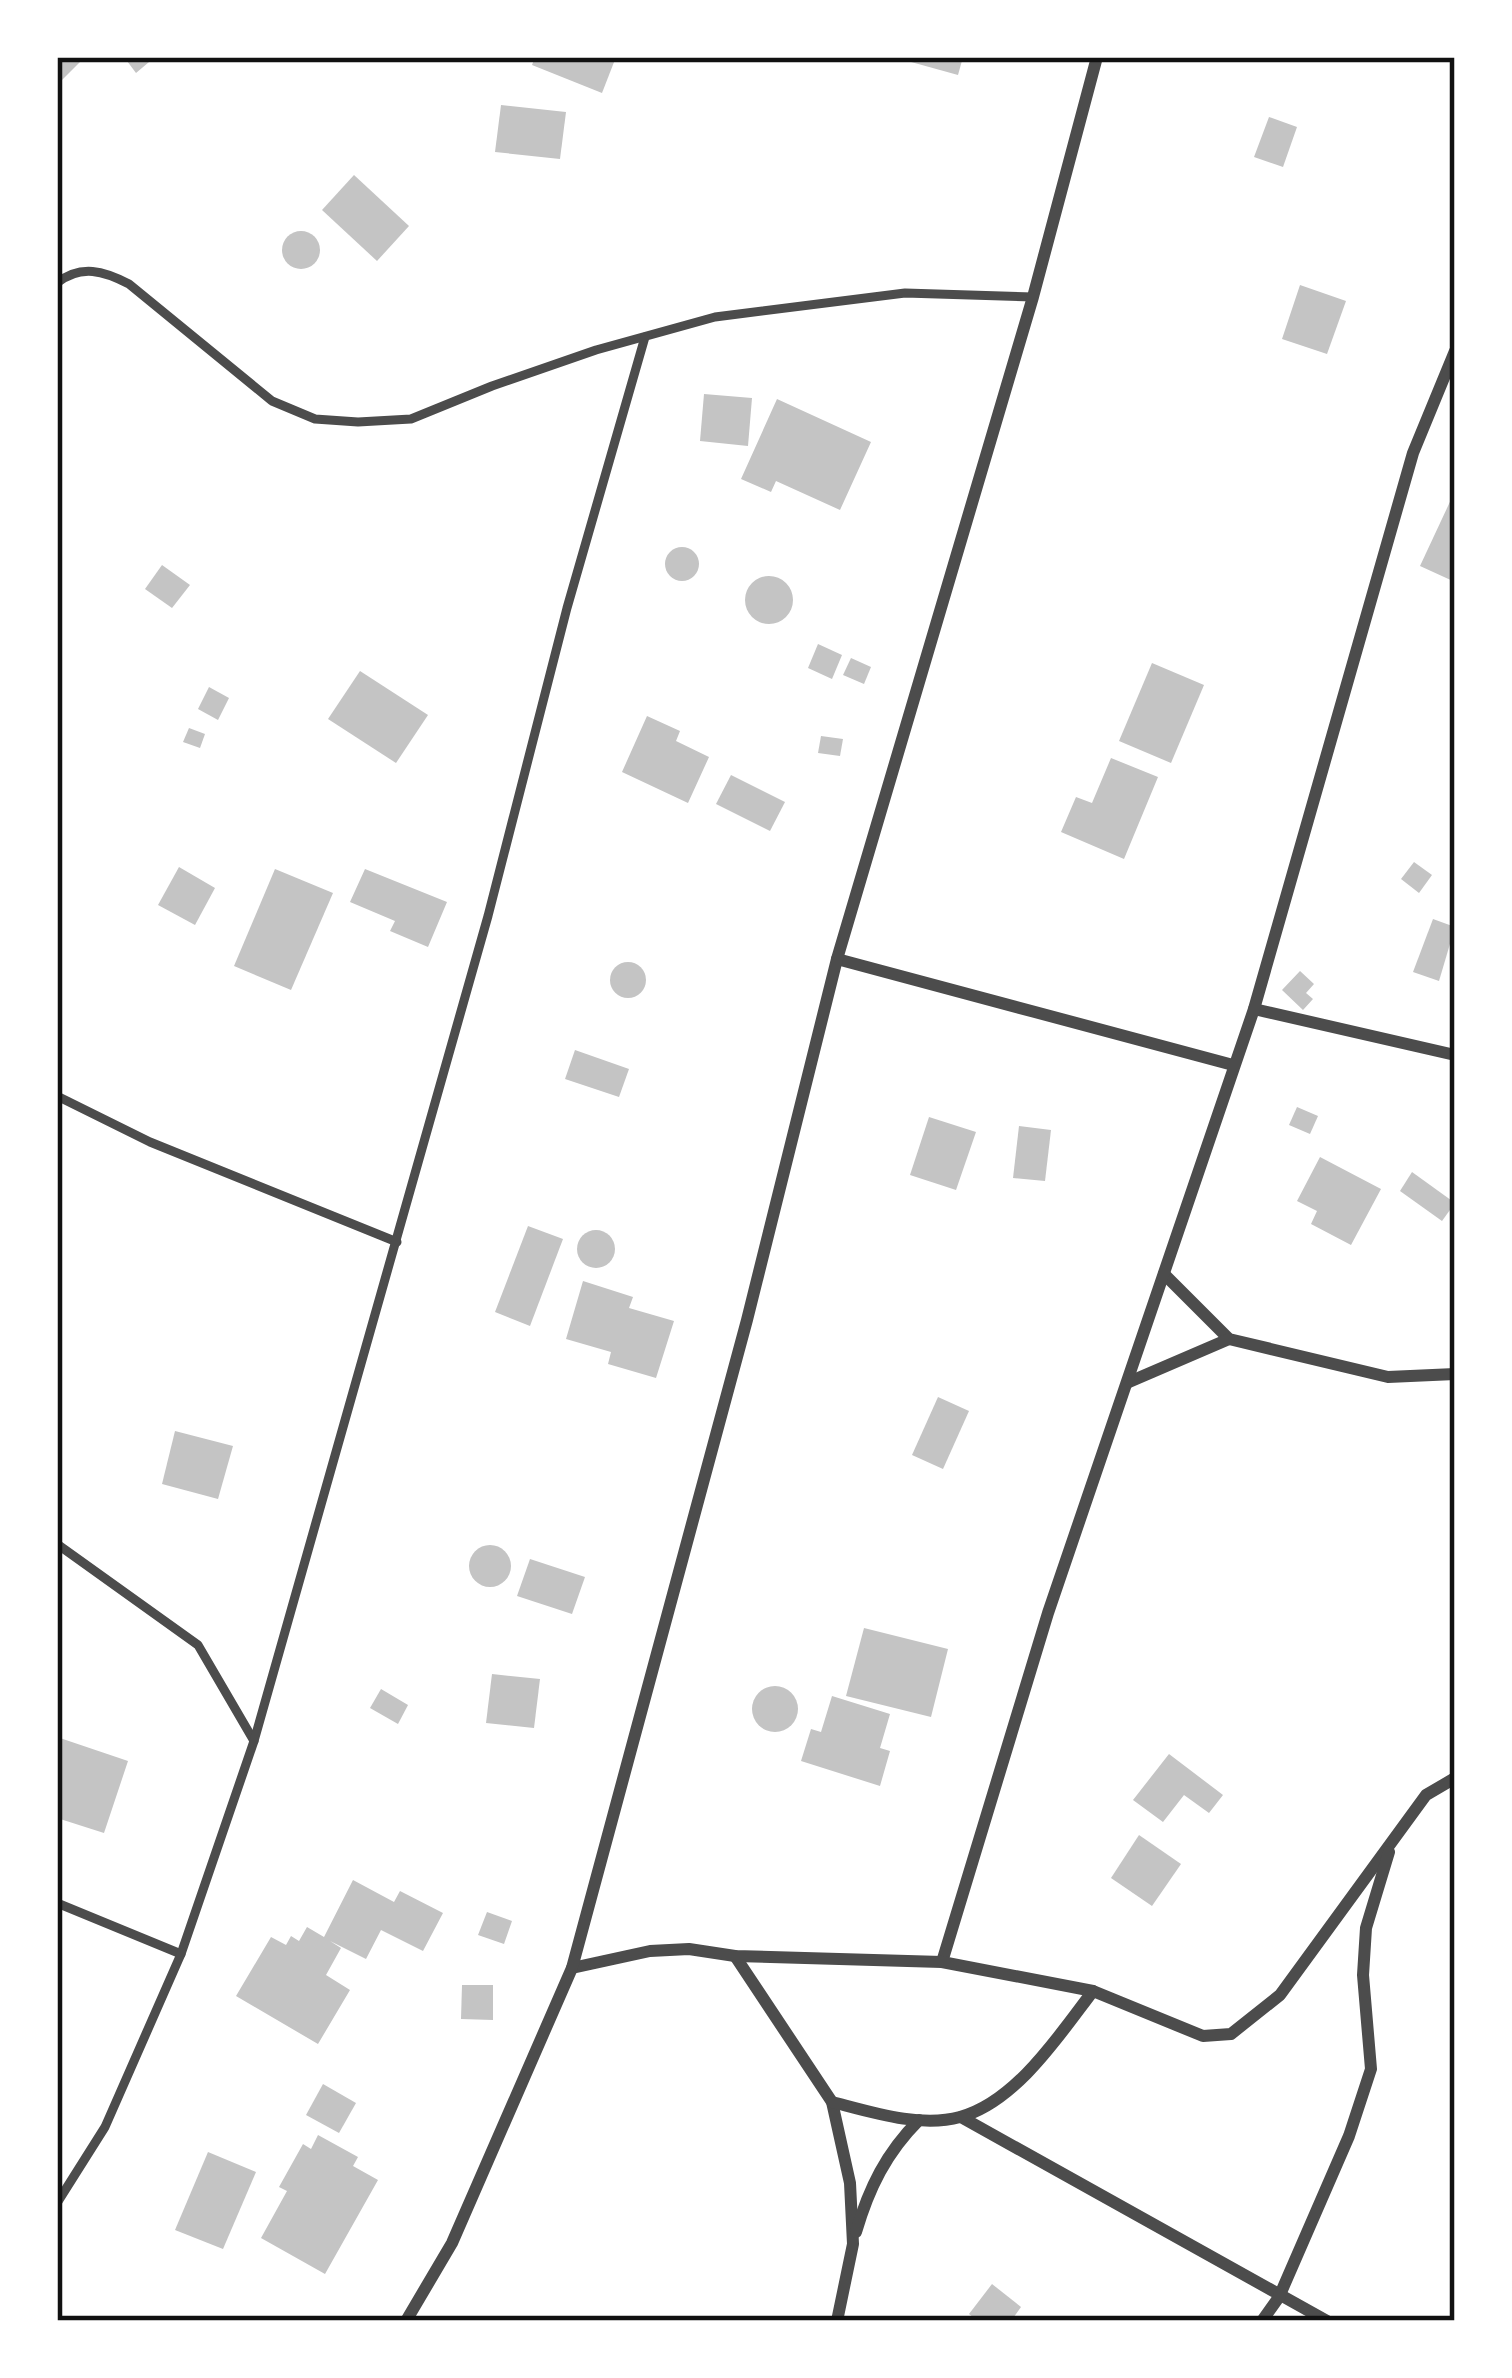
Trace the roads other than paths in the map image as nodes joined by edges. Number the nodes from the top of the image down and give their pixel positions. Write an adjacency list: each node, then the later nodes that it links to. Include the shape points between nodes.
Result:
1 (1097, 57): 3 (street)
2 (57, 283): 4 (lane, via 85,270 129,284 272,400 315,419 411,419)
3 (1033, 297): 4 (lane, via 905,293 715,317); 6 (street)
4 (645, 337): 11 (lane)
5 (1455, 351): 7 (street, via 1413,452)
6 (837, 959): 9 (street); 24 (street)
7 (1254, 1010): 8 (street); 9 (street)
8 (1455, 1055)
9 (1233, 1065): 12 (street)
10 (57, 1096): 11 (lane)
11 (398, 1242): 17 (lane)
12 (1164, 1274): 13 (street); 15 (street)
13 (1229, 1339): 14 (street, via 1388,1377); 15 (street)
14 (1455, 1374)
15 (1129, 1382): 23 (street, via 1048,1613)
16 (57, 1544): 17 (lane, via 198,1645)
17 (254, 1742): 21 (lane)
18 (1455, 1778): 19 (street, via 1426,1795)
19 (1393, 1840): 25 (street, via 1280,1995 1231,2034 1204,2036); 31 (street, via 1366,1928 1371,2069)
20 (57, 1903): 21 (lane)
21 (182, 1954): 29 (lane, via 105,2127)
22 (735, 1956): 23 (street); 24 (street, via 650,1951); 26 (street)
23 (943, 1962): 25 (street)
24 (572, 1968): 32 (street, via 452,2243)
25 (1093, 1991): 27 (street, via 1009,2090)
26 (832, 2102): 28 (street); 30 (street)
27 (961, 2117): 28 (street); 31 (street)
28 (919, 2120): 30 (street, via 880,2168)
29 (57, 2203)
30 (853, 2243): 33 (street)
31 (1279, 2297): 34 (street); 35 (street)
32 (406, 2321)
33 (837, 2321)
34 (1262, 2321)
35 (1327, 2321)

